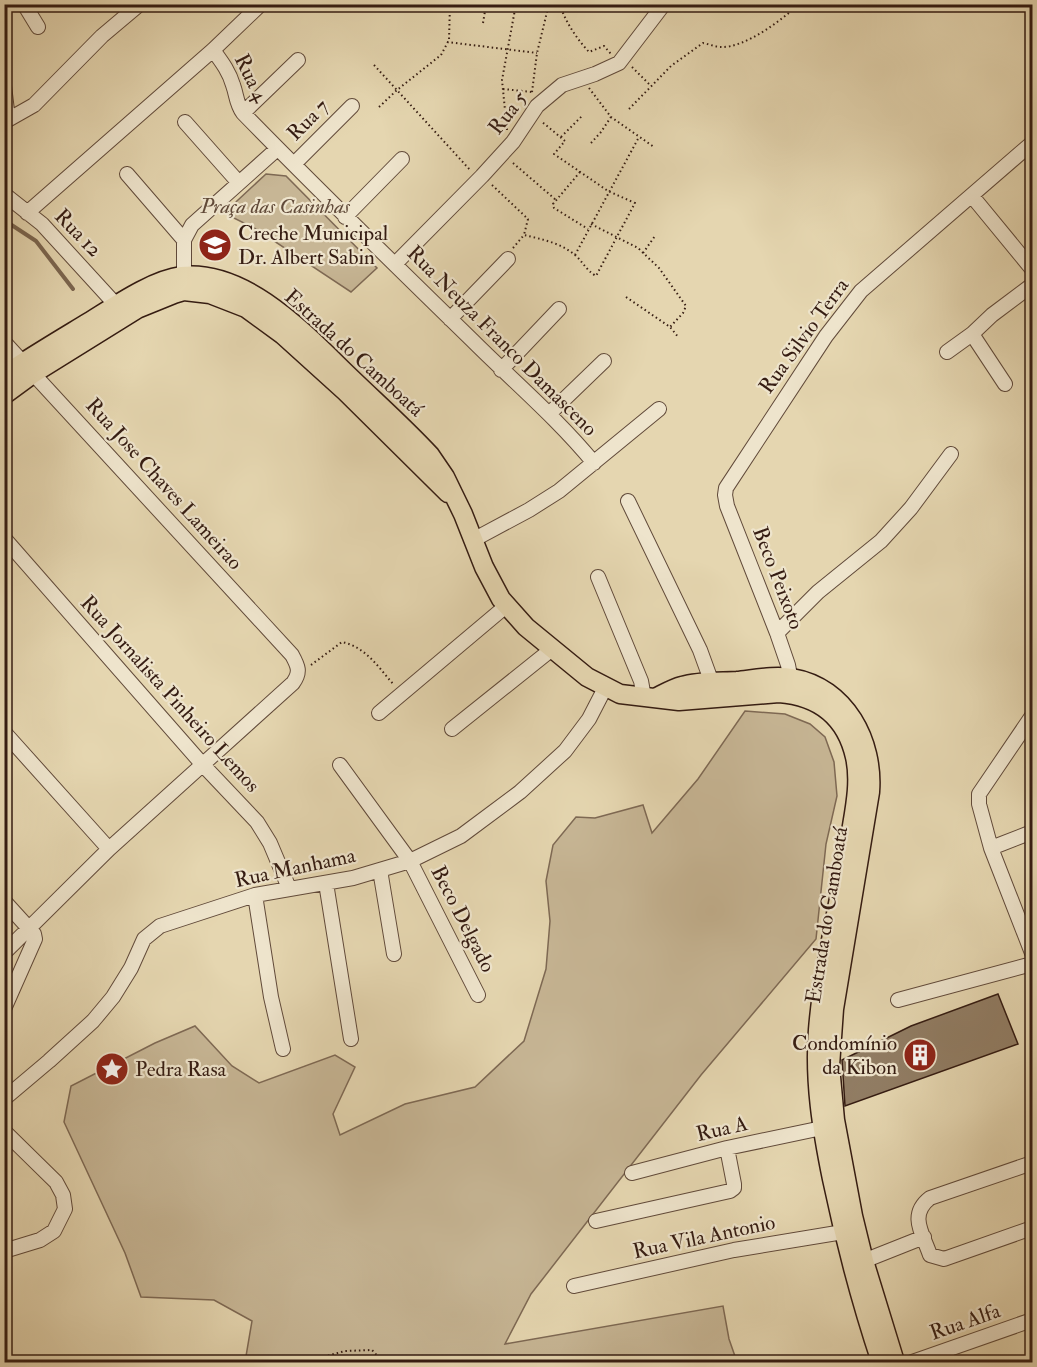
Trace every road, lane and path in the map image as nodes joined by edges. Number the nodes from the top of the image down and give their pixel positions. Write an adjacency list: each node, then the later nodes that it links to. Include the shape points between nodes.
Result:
1 (24, 4): 13 (street)
2 (140, 4): 34 (street, via 102,36 34,105)
3 (261, 4): 15 (street)
4 (450, 4): 14 (path)
5 (479, 4): 9 (path)
6 (516, 4): 11 (path)
7 (664, 4): 19 (street, Rua 5)
8 (799, 4): 23 (path, via 744,41 721,47 703,43)
9 (486, 5): 11 (path); 12 (path)
10 (549, 6): 17 (path); 19 (path, via 561,8 579,42 589,51 604,46)
11 (514, 10): 16 (path)
12 (483, 23)
13 (38, 27)
14 (447, 42): 16 (path); 25 (path, via 441,55)
15 (213, 50): 30 (street, Rua 4, via 227,69); 53 (street)
16 (506, 50): 17 (path); 24 (path)
17 (537, 53): 26 (path)
18 (298, 60): 30 (street)
19 (621, 60): 21 (street, Rua 5); 23 (path)
20 (374, 65): 25 (path)
21 (583, 78): 31 (street, Rua 5, via 562,85); 33 (path)
22 (4, 86): 34 (street)
23 (651, 86): 29 (path)
24 (503, 88): 26 (path); 42 (path)
25 (397, 90): 28 (path); 47 (path)
26 (532, 92): 31 (path)
27 (352, 106): 44 (street, Rua 7)
28 (380, 107)
29 (629, 109)
30 (243, 113): 41 (street, Rua 4)
31 (532, 113): 36 (path); 42 (street, Rua 5)
32 (583, 115): 36 (path)
33 (611, 117): 37 (path); 38 (path)
34 (6, 121)
35 (185, 122): 48 (street)
36 (561, 137): 45 (path, via 565,141 554,153)
37 (639, 137): 40 (path); 49 (path)
38 (591, 143)
39 (1032, 143): 51 (street, Rua Silvio Terra)
40 (654, 147)
41 (277, 149): 44 (street, Rua Neuza Franco Damasceno); 48 (street)
42 (505, 151): 47 (street, Rua 5); 52 (path)
43 (402, 159): 54 (street)
44 (294, 164): 54 (street, Rua Neuza Franco Damasceno)
45 (580, 172): 49 (path); 52 (path)
46 (127, 174): 60 (street)
47 (481, 178): 57 (path, via 528,219); 64 (street, Rua 5)
48 (239, 183): 60 (street, via 192,225)
49 (608, 191): 55 (path); 59 (path, via 635,204)
50 (4, 194): 53 (street, Rua 12)
51 (972, 196): 65 (street); 89 (street, Rua Silvio Terra, via 861,291 826,336 733,476 725,495)
52 (556, 200): 56 (path, via 554,208)
53 (27, 213): 69 (street, Rua 12)
54 (345, 217): 64 (street, Rua Neuza Franco Damasceno)
55 (591, 224): 56 (path); 59 (path)
56 (588, 229): 62 (path)
57 (524, 235): 62 (path); 63 (path, via 509,251)
58 (655, 236): 61 (path)
59 (618, 237): 61 (path); 62 (path, via 596,276)
60 (184, 240): 66 (street)
61 (643, 253): 72 (path, via 686,306)
62 (575, 255)
63 (508, 259): 71 (street)
64 (395, 264): 71 (street, Rua Neuza Franco Damasceno)
65 (1032, 269)
66 (184, 276): 69 (main road, Estrada do Camboatá, via 161,282); 76 (main road, Estrada do Camboatá, via 222,281 254,295 275,309)
67 (1032, 285): 73 (street)
68 (626, 297): 72 (path)
69 (117, 306): 79 (main road, Estrada do Camboatá)
70 (559, 309): 80 (street)
71 (450, 320): 80 (street, Rua Neuza Franco Damasceno)
72 (670, 327): 74 (path)
73 (972, 334): 77 (street); 82 (street)
74 (679, 338)
75 (4, 342): 79 (street, Rua Jose Chaves Lameirao)
76 (313, 352): 79 (main road, Estrada do Camboatá, via 246,309 210,294 184,291 136,309); 91 (main road, Estrada do Camboatá, via 346,392 456,499)
77 (947, 352)
78 (604, 360): 85 (street)
79 (29, 368): 81 (main road, Estrada do Camboatá); 83 (main road, Estrada do Camboatá); 96 (street, Rua Jose Chaves Lameirao, via 292,655)
80 (501, 370): 85 (street, Rua Neuza Franco Damasceno)
81 (4, 375)
82 (1005, 384)
83 (4, 395)
84 (659, 408): 87 (street)
85 (549, 414): 87 (street, Rua Neuza Franco Damasceno)
86 (951, 454): 94 (street, via 880,541 818,592)
87 (594, 462): 91 (street, Rua Neuza Franco Damasceno, via 553,495)
88 (628, 501): 98 (street)
89 (727, 506): 94 (street, Beco Peixoto)
90 (4, 538): 106 (street, Rua Jornalista Pinheiro Lemos)
91 (474, 540): 93 (main road, Estrada do Camboatá, via 490,580)
92 (598, 577): 101 (street)
93 (506, 606): 95 (main road, Estrada do Camboatá); 100 (street)
94 (777, 633): 97 (street, Beco Peixoto)
95 (552, 649): 99 (main road, Estrada do Camboatá); 104 (street)
96 (298, 675): 100 (path, via 342,642 365,652); 106 (street)
97 (791, 679): 98 (main road, Estrada do Camboatá); 101 (main road, Estrada do Camboatá, via 779,693 679,701); 117 (main road, Estrada do Camboatá, via 835,717 847,734 856,760 857,789)
98 (712, 683): 101 (main road, Estrada do Camboatá, via 683,686)
99 (605, 688): 101 (main road, Estrada do Camboatá); 111 (street, Rua Manhama, via 589,719 565,751 520,792 461,836)
100 (402, 694): 102 (street)
101 (650, 697)
102 (379, 713)
103 (1032, 716): 109 (street, via 979,794)
104 (452, 729)
105 (4, 732): 110 (street)
106 (204, 765): 110 (street); 114 (street, Rua Jornalista Pinheiro Lemos, via 257,822)
107 (340, 765): 111 (street, Beco Delgado)
108 (1032, 832): 109 (street)
109 (991, 848): 120 (street)
110 (109, 849): 118 (street)
111 (410, 861): 112 (street, Rua Manhama); 123 (street, Beco Delgado)
112 (380, 870): 113 (street, Rua Manhama); 121 (street)
113 (326, 883): 114 (street, Rua Manhama); 126 (street)
114 (289, 888): 115 (street, Rua Manhama)
115 (255, 895): 127 (street); 128 (street, Rua Manhama, via 176,920 150,933 131,968 93,1021)
116 (4, 901): 118 (street)
117 (844, 915): 129 (main road, Estrada do Camboatá, via 828,962 818,1031); 139 (main road, Estrada do Camboatá, via 830,1066)
118 (29, 929): 119 (street); 125 (street, via 35,939)
119 (4, 953)
120 (1032, 953)
121 (394, 954)
122 (1032, 964): 124 (street)
123 (478, 995)
124 (898, 1000)
125 (4, 1009)
126 (351, 1039)
127 (283, 1049)
128 (4, 1099)
129 (822, 1128): 131 (street, Rua A); 136 (main road, Estrada do Camboatá)
130 (4, 1131): 138 (street, via 56,1182 65,1209 54,1231 40,1240)
131 (727, 1148): 133 (street, Rua A); 134 (street, via 734,1184 730,1191)
132 (1032, 1163): 137 (street, via 921,1204 918,1222)
133 (632, 1173)
134 (596, 1221)
135 (1032, 1228): 137 (street, via 950,1258 930,1255)
136 (843, 1232): 139 (main road, Estrada do Camboatá); 140 (street, Rua Vila Antonio, via 734,1250)
137 (924, 1237): 139 (street)
138 (4, 1251)
139 (857, 1263): 146 (main road, Estrada do Camboatá); 147 (main road, Estrada do Camboatá)
140 (574, 1286)
141 (1032, 1320): 148 (street, Rua Alfa)
142 (204, 1362): 143 (path)
143 (212, 1362)
144 (248, 1362): 145 (path, via 308,1361 345,1351 372,1350)
145 (383, 1362)
146 (881, 1362)
147 (895, 1362)
148 (912, 1362)

